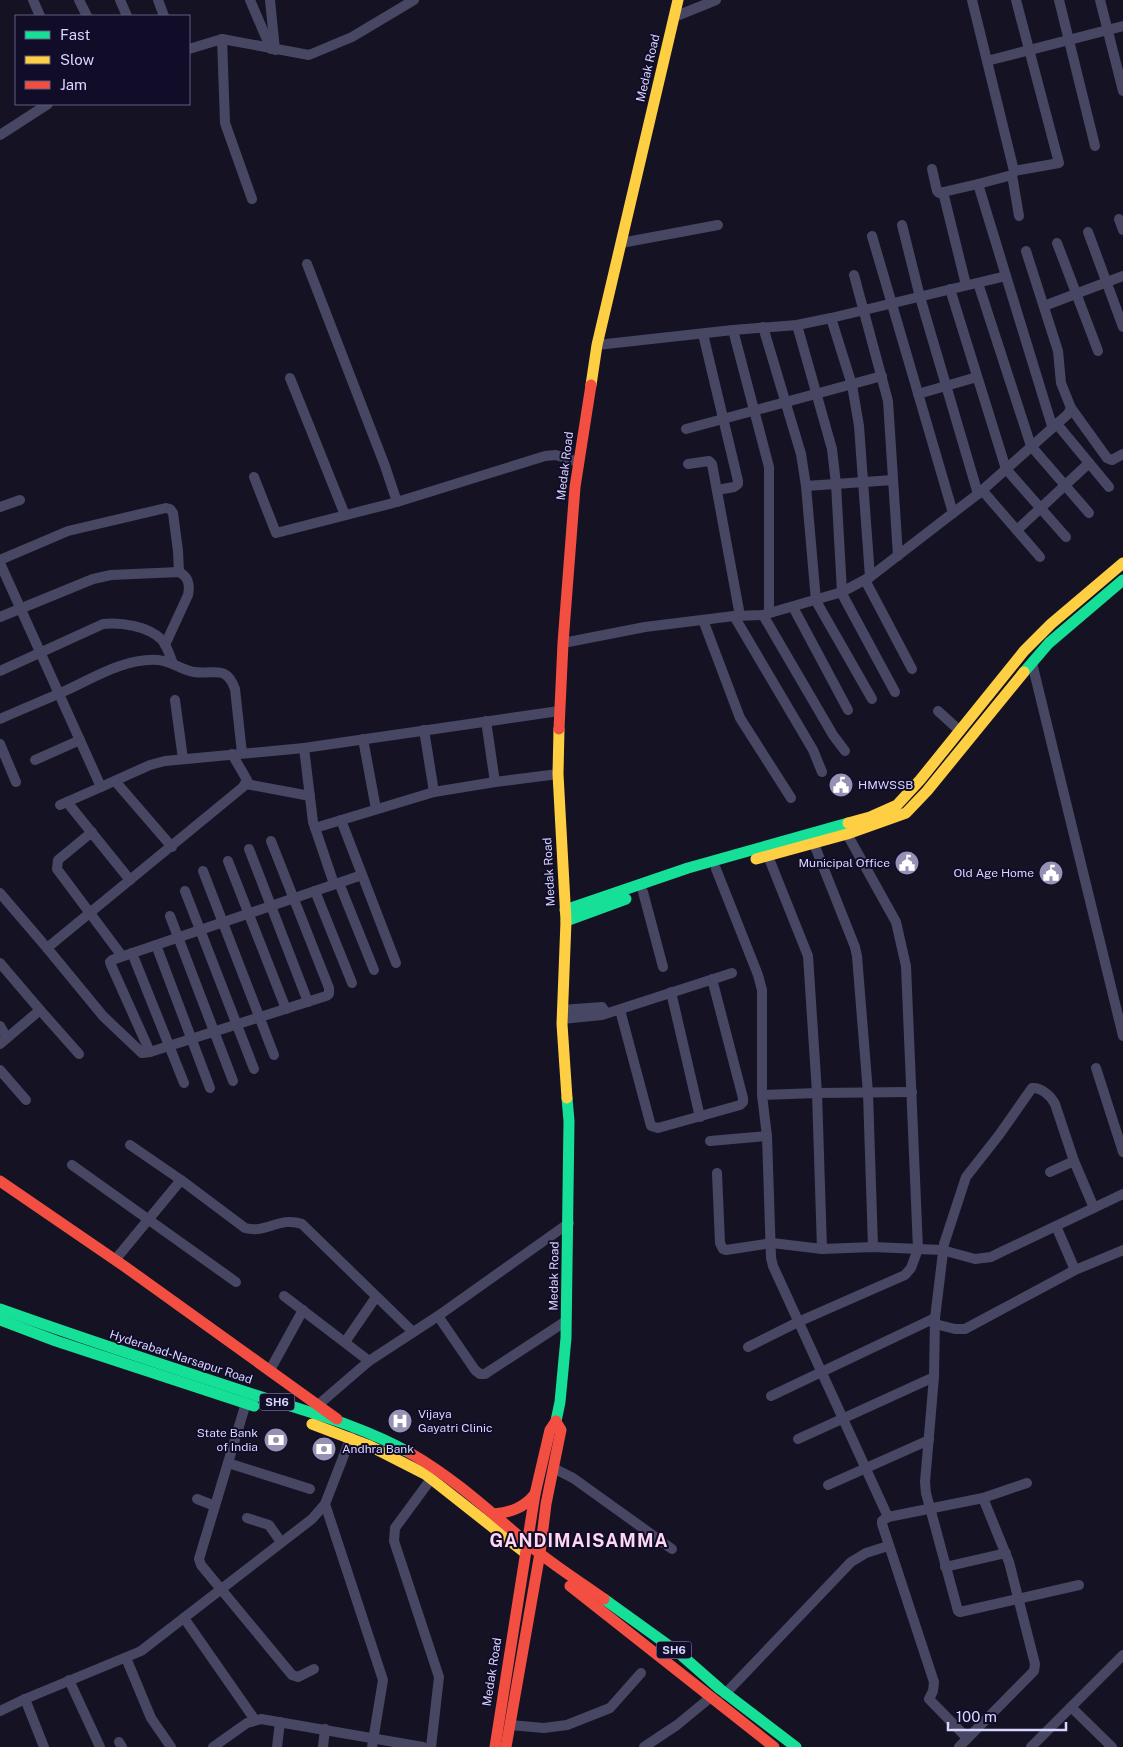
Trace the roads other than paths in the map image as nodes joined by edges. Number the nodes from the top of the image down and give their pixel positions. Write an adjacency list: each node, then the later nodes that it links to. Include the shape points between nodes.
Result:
1 (33, 0): 14 (street)
2 (79, 0): 15 (street)
3 (120, 0): 16 (street)
4 (158, 0): 17 (street)
5 (250, 0): 24 (street)
6 (270, 0): 24 (street)
7 (414, 0): 24 (street, via 352,37 309,55)
8 (678, 0): 18 (main road, Medak Road)
9 (716, 0): 18 (street)
10 (972, 0): 26 (street)
11 (1016, 0): 25 (street)
12 (1060, 0): 22 (street)
13 (1100, 0): 20 (street)
14 (40, 15)
15 (86, 15)
16 (127, 15)
17 (164, 15)
18 (674, 17): 43 (main road, Medak Road)
19 (1123, 26): 20 (street)
20 (1108, 30): 22 (street); 27 (street)
21 (222, 39): 23 (street); 24 (street); 35 (street, via 225,123)
22 (1069, 40): 25 (street); 30 (street)
23 (190, 49)
24 (273, 49)
25 (1028, 50): 26 (street); 32 (street, via 1059,163)
26 (987, 61): 32 (street)
27 (1123, 91)
28 (46, 105): 29 (street)
29 (0, 135)
30 (1095, 146)
31 (932, 169): 34 (street, via 937,191)
32 (1013, 173): 33 (street); 36 (street)
33 (978, 184): 34 (street); 48 (street)
34 (943, 192): 52 (street)
35 (252, 199)
36 (1019, 216)
37 (1119, 219): 40 (street)
38 (718, 225): 43 (street)
39 (902, 225): 55 (street)
40 (1123, 230)
41 (1088, 232): 50 (street)
42 (872, 236): 56 (street)
43 (621, 243): 65 (main road, Medak Road)
44 (1057, 243): 54 (street)
45 (1026, 251): 57 (street)
46 (307, 264): 96 (street)
47 (854, 275): 58 (street)
48 (1006, 276): 51 (street); 78 (street)
49 (1123, 276): 50 (street)
50 (1106, 282): 54 (street); 62 (street)
51 (978, 283): 52 (street); 80 (street)
52 (966, 285): 53 (street)
53 (950, 289): 55 (street); 68 (street)
54 (1076, 294): 57 (street); 66 (street)
55 (920, 297): 56 (street); 71 (street)
56 (891, 303): 58 (street); 73 (street)
57 (1044, 306): 75 (street, via 1059,356 1061,382)
58 (864, 310): 59 (street); 67 (street)
59 (831, 318): 60 (street); 70 (street)
60 (797, 324): 61 (street); 72 (street)
61 (763, 327): 63 (street); 74 (street)
62 (1123, 328)
63 (733, 330): 64 (street); 76 (street)
64 (703, 334): 65 (street); 77 (street)
65 (597, 345): 82 (main road, Medak Road)
66 (1098, 350)
67 (882, 376): 70 (street); 87 (street, via 888,401)
68 (977, 377): 71 (street); 85 (street)
69 (290, 378): 101 (street)
70 (852, 384): 72 (street); 88 (street)
71 (946, 386): 73 (street); 94 (street)
72 (816, 394): 74 (street); 89 (street, via 830,438)
73 (918, 394): 100 (street)
74 (786, 402): 76 (street); 91 (street, via 799,445)
75 (1071, 408): 78 (street); 81 (street, via 1107,458 1112,460)
76 (755, 411): 77 (street); 115 (street, via 769,467)
77 (723, 419): 79 (street); 93 (street, via 738,484)
78 (1054, 425): 80 (street); 83 (street)
79 (686, 429)
80 (1031, 446): 85 (street); 90 (street)
81 (1123, 454)
82 (578, 462): 96 (street, via 545,456); 121 (main road, Medak Road)
83 (1089, 463): 90 (street); 92 (street)
84 (688, 464): 93 (street, via 711,462)
85 (1006, 469): 94 (street); 98 (street)
86 (254, 477): 101 (street, via 276,533)
87 (893, 480): 88 (street); 104 (street)
88 (864, 482): 89 (street); 109 (street)
89 (836, 484): 91 (street); 111 (street)
90 (1065, 485): 98 (street); 99 (street)
91 (806, 486): 112 (street)
92 (1109, 487)
93 (717, 490): 116 (street)
94 (980, 492): 100 (street); 102 (street)
95 (20, 500): 97 (street)
96 (397, 502): 101 (street)
97 (0, 507)
98 (1040, 508): 102 (street); 103 (street)
99 (1089, 513)
100 (953, 514): 104 (street)
101 (345, 515)
102 (1017, 530): 105 (street)
103 (1066, 536)
104 (898, 556): 109 (street)
105 (1040, 557)
106 (0, 561): 108 (street, via 68,531 166,508 173,513); 114 (street)
107 (1123, 563): 119 (main road)
108 (179, 572): 114 (street, via 111,575 93,579); 122 (street, via 187,578 188,595)
109 (868, 578): 111 (street); 126 (street)
110 (1123, 580): 120 (main road)
111 (842, 592): 112 (street); 128 (street)
112 (816, 600): 113 (street); 130 (street)
113 (793, 607): 115 (street); 132 (street)
114 (20, 608): 117 (street); 123 (street)
115 (766, 614): 116 (street); 143 (street)
116 (737, 616): 118 (street); 147 (street, via 813,750)
117 (0, 617)
118 (703, 620): 121 (street, via 628,629); 157 (street, via 740,718)
119 (1051, 624): 120 (main road); 138 (main road, via 1024,651)
120 (1061, 633): 124 (main road)
121 (563, 642): 133 (main road, Medak Road)
122 (165, 645): 123 (street, via 145,629 110,623); 125 (street)
123 (41, 653): 127 (street); 129 (street)
124 (1032, 663): 158 (main road); 209 (street)
125 (173, 664): 129 (street, via 158,660 122,665); 144 (street, via 193,672 222,672 233,683)
126 (912, 669)
127 (0, 671)
128 (895, 692)
129 (59, 693): 135 (street); 140 (street)
130 (872, 699)
131 (175, 700): 145 (street)
132 (848, 710)
133 (559, 711): 136 (street); 148 (main road, Medak Road)
134 (938, 711): 138 (street)
135 (0, 719)
136 (486, 721): 137 (street); 151 (street)
137 (424, 730): 139 (street); 154 (street)
138 (960, 731): 156 (main road)
139 (363, 739): 142 (street); 159 (street)
140 (80, 740): 146 (street); 153 (street)
141 (0, 744): 150 (street)
142 (304, 748): 144 (street); 155 (street)
143 (845, 751)
144 (237, 754): 145 (street); 152 (street)
145 (183, 759): 149 (street, via 158,762)
146 (35, 760)
147 (822, 772)
148 (558, 774): 151 (street); 184 (main road, Medak Road)
149 (115, 781): 153 (street); 166 (street)
150 (16, 782)
151 (495, 782): 154 (street)
152 (246, 784): 155 (street); 166 (street)
153 (101, 787): 162 (street, via 64,804)
154 (434, 792): 159 (street)
155 (310, 796): 161 (street)
156 (903, 797): 158 (street); 184 (main road, via 890,809 870,818 688,868)
157 (791, 798)
158 (910, 808): 163 (main road, via 900,816)
159 (376, 809): 160 (street)
160 (341, 820): 161 (street); 172 (street)
161 (315, 828): 174 (street)
162 (92, 832): 173 (street); 181 (street, via 56,865)
163 (847, 834): 165 (main road); 222 (street, via 899,932 906,966)
164 (271, 841): 179 (street)
165 (814, 844): 168 (main road); 224 (street, via 856,947)
166 (172, 847): 173 (street)
167 (248, 849): 180 (street)
168 (768, 856): 170 (main road); 223 (street, via 808,956)
169 (228, 861): 182 (street)
170 (716, 870): 177 (main road); 225 (street, via 762,990)
171 (203, 872): 185 (street)
172 (362, 875): 174 (street); 192 (street)
173 (130, 880): 181 (street)
174 (337, 884): 175 (street); 195 (street)
175 (315, 891): 179 (street); 198 (street)
176 (185, 892): 186 (street)
177 (643, 892): 184 (main road); 194 (street)
178 (0, 893): 189 (street)
179 (293, 898): 180 (street); 200 (street, via 330,991 326,996)
180 (271, 906): 182 (street); 200 (street)
181 (90, 913): 189 (street); 191 (street)
182 (248, 913): 185 (street); 201 (street)
183 (170, 916): 187 (street)
184 (565, 916): 204 (main road, Medak Road)
185 (223, 922): 186 (street); 205 (street)
186 (200, 930): 187 (street); 206 (street)
187 (179, 937): 188 (street); 208 (street)
188 (156, 945): 190 (street); 210 (street)
189 (47, 948): 213 (street, via 102,1016 142,1053)
190 (132, 953): 191 (street); 212 (street)
191 (122, 956): 213 (street, via 110,962)
192 (396, 962)
193 (0, 963): 202 (street)
194 (663, 966)
195 (374, 970)
196 (732, 973): 197 (street)
197 (712, 978): 199 (street); 227 (street, via 743,1102 740,1106)
198 (352, 983)
199 (671, 992): 203 (street); 227 (street)
200 (308, 1002): 201 (street)
201 (286, 1009): 205 (street)
202 (40, 1010): 211 (street); 214 (street)
203 (620, 1010): 204 (street, via 602,1015); 227 (street, via 651,1126 658,1128)
204 (562, 1015): 241 (main road, Medak Road, via 569,1121)
205 (260, 1017): 206 (street); 215 (street)
206 (237, 1025): 208 (street); 216 (street)
207 (0, 1026): 211 (street)
208 (215, 1032): 210 (street); 219 (street)
209 (1123, 1036)
210 (191, 1039): 212 (street); 221 (street)
211 (4, 1041)
212 (169, 1046): 213 (street); 220 (street)
213 (150, 1052)
214 (79, 1054)
215 (274, 1055)
216 (254, 1068)
217 (1096, 1068): 231 (street)
218 (0, 1070): 226 (street)
219 (233, 1081)
220 (184, 1083)
221 (210, 1088)
222 (912, 1092): 224 (street); 246 (street)
223 (817, 1093): 224 (street); 225 (street); 245 (street)
224 (868, 1093): 244 (street)
225 (762, 1095): 228 (street)
226 (26, 1100)
227 (700, 1117)
228 (767, 1136): 229 (street); 243 (street)
229 (710, 1141)
230 (130, 1145): 236 (street)
231 (1123, 1152)
232 (1074, 1161): 234 (street); 239 (street); 247 (street, via 1055,1104 1049,1096 1032,1088 966,1177)
233 (72, 1165): 240 (street)
234 (1050, 1172)
235 (717, 1173): 243 (street, via 721,1247 726,1250)
236 (181, 1180): 240 (street); 253 (street, via 253,1231 286,1221 302,1224)
237 (0, 1181): 249 (main road)
238 (1123, 1194): 239 (street)
239 (1094, 1208): 242 (street)
240 (148, 1220): 249 (street); 251 (street)
241 (569, 1223): 256 (street); 258 (main road, Medak Road)
242 (1056, 1226): 247 (street, via 982,1259); 250 (street)
243 (772, 1243): 245 (street); 260 (street, via 773,1266)
244 (873, 1247): 245 (street); 246 (street)
245 (822, 1249)
246 (918, 1249): 247 (street); 260 (street, via 905,1275)
247 (942, 1250): 259 (street)
248 (1123, 1250): 250 (street)
249 (115, 1260): 265 (main road)
250 (1075, 1270): 259 (street, via 964,1329)
251 (236, 1282)
252 (284, 1296): 255 (street)
253 (376, 1297): 261 (street); 262 (street)
254 (0, 1309): 272 (main road, Hyderabad-Narsapur Road / SH6)
255 (303, 1310): 262 (street); 265 (street)
256 (438, 1316): 258 (street, via 480,1374 485,1374); 261 (street)
257 (0, 1320): 269 (main road, Hyderabad-Narsapur Road / SH6)
258 (566, 1321): 273 (main road, Medak Road)
259 (935, 1321): 266 (street); 267 (street)
260 (798, 1322): 263 (street); 266 (street)
261 (413, 1332): 264 (street)
262 (345, 1342): 264 (street)
263 (748, 1347)
264 (369, 1361): 270 (street)
265 (270, 1370): 270 (main road)
266 (821, 1372): 268 (street); 271 (street)
267 (934, 1377): 271 (street); 276 (street)
268 (771, 1396)
269 (246, 1404): 274 (main road, Hyderabad-Narsapur Road / SH6); 277 (street)
270 (318, 1405): 272 (main road, via 335,1416)
271 (843, 1418): 275 (street); 278 (street)
272 (338, 1422): 290 (main road, Hyderabad-Narsapur Road / SH6, via 406,1451)
273 (556, 1422): 279 (main road, via 562,1430); 284 (main road, Medak Road, via 550,1430)
274 (351, 1437): 280 (main road, Hyderabad-Narsapur Road / SH6); 287 (street)
275 (798, 1439)
276 (929, 1440): 278 (street); 289 (street, via 925,1482)
277 (228, 1463): 283 (street); 288 (street)
278 (866, 1467): 282 (street); 291 (street)
279 (553, 1468): 296 (street); 298 (main road)
280 (432, 1479): 295 (main road, Hyderabad-Narsapur Road / SH6); 329 (street, via 395,1528 394,1534 439,1677)
281 (1027, 1483): 285 (street)
282 (828, 1485)
283 (310, 1489)
284 (535, 1494): 290 (main road, via 526,1505 516,1510); 295 (main road, Medak Road)
285 (983, 1498): 289 (street); 297 (street)
286 (197, 1499): 288 (street)
287 (325, 1504): 293 (street, via 312,1519); 319 (street, via 383,1680)
288 (215, 1506): 301 (street, via 199,1559)
289 (930, 1509): 291 (street); 299 (street)
290 (494, 1514): 295 (main road, Hyderabad-Narsapur Road / SH6)
291 (888, 1517): 294 (street, via 882,1521)
292 (246, 1518): 293 (street, via 270,1525)
293 (281, 1542): 301 (street)
294 (888, 1546): 309 (street, via 866,1553 852,1562); 318 (street, via 934,1682 929,1699)
295 (527, 1549): 298 (main road); 330 (main road, Medak Road)
296 (672, 1549)
297 (1006, 1553): 299 (street); 302 (street)
298 (539, 1557): 309 (main road, SH6, via 679,1654); 310 (main road, SH6); 316 (main road)
299 (946, 1567): 302 (street, via 956,1608 960,1612)
300 (1079, 1585): 302 (street)
301 (221, 1588): 303 (street); 306 (street, via 292,1675 298,1677)
302 (1019, 1598): 318 (street, via 1034,1671)
303 (184, 1618): 305 (street, via 141,1651); 314 (street)
304 (1123, 1656): 312 (street)
305 (126, 1658): 308 (street); 324 (street, via 151,1718)
306 (314, 1669)
307 (641, 1673): 316 (street, via 610,1708 567,1725 544,1728)
308 (69, 1680): 311 (street); 323 (street)
309 (725, 1694): 334 (main road, SH6)
310 (711, 1698): 320 (street); 333 (main road, SH6)
311 (25, 1699): 313 (street); 322 (street)
312 (1071, 1707): 321 (street); 336 (street)
313 (0, 1711)
314 (255, 1720): 315 (street); 325 (street)
315 (280, 1722): 317 (street); 326 (street)
316 (510, 1724): 331 (main road)
317 (325, 1729): 319 (street); 327 (street)
318 (968, 1738): 335 (street)
319 (373, 1743): 328 (street)
320 (656, 1744): 332 (street)
321 (1109, 1746)
322 (44, 1747)
323 (100, 1747)
324 (171, 1747)
325 (213, 1747)
326 (277, 1747)
327 (323, 1747)
328 (423, 1747)
329 (431, 1747)
330 (495, 1747)
331 (506, 1747)
332 (644, 1747)
333 (774, 1747)
334 (796, 1747)
335 (959, 1747)
336 (1031, 1747)

